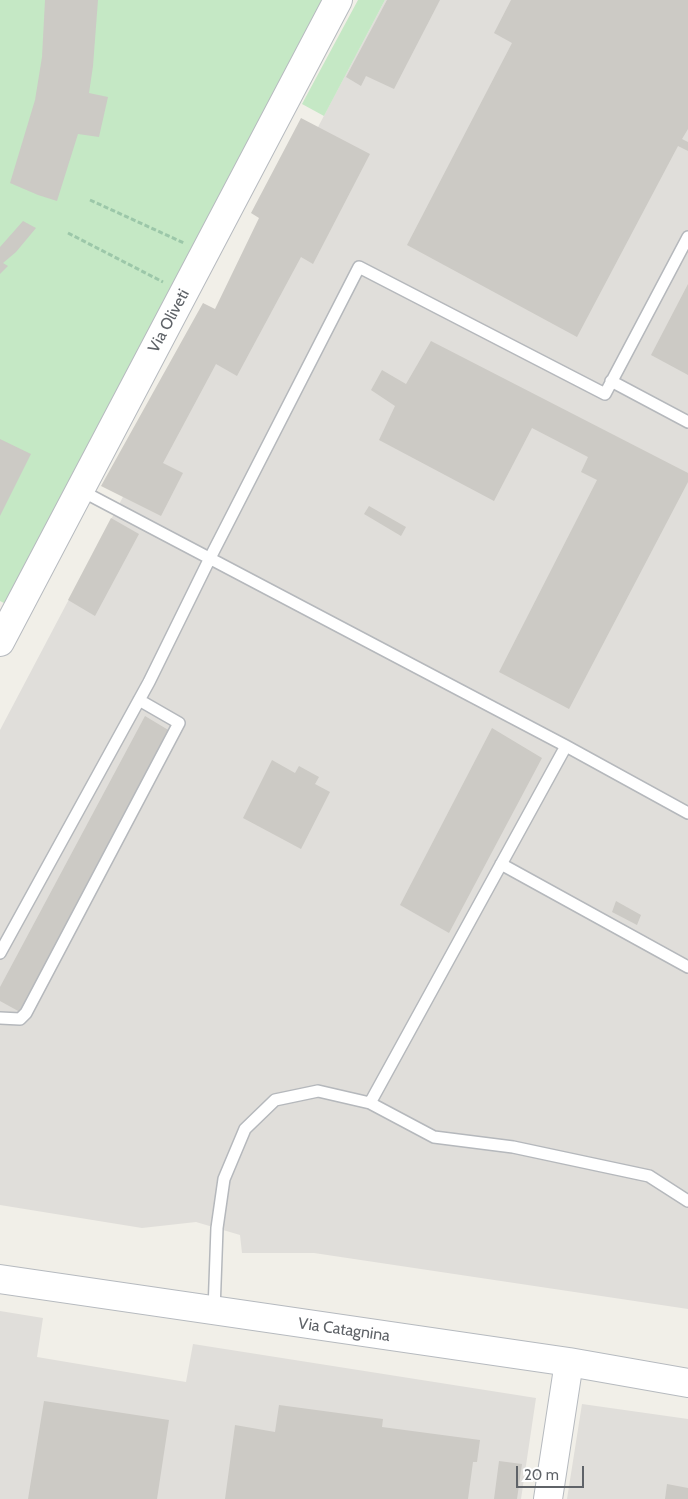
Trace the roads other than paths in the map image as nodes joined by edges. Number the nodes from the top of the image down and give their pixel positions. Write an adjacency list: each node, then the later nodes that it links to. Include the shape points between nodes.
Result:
1 (338, 0): 5 (main road, Via Oliveti)
2 (688, 237): 3 (lane)
3 (611, 381): 4 (lane); 6 (lane, via 605,394 359,267)
4 (688, 422)
5 (80, 490): 6 (lane); 7 (main road, Via Oliveti)
6 (210, 558): 8 (lane); 9 (lane)
7 (0, 642)
8 (140, 700): 12 (lane); 14 (lane, via 179,723 26,1014 20,1019)
9 (566, 746): 10 (lane); 11 (lane)
10 (688, 812)
11 (501, 864): 13 (lane); 15 (lane)
12 (0, 953)
13 (688, 967)
14 (0, 1018)
15 (370, 1103): 16 (lane, via 434,1137 513,1147 649,1176); 18 (lane, via 318,1092 275,1100 245,1129 224,1179 217,1228)
16 (688, 1201)
17 (0, 1279): 18 (main road, Via Catagnina)
18 (214, 1311): 19 (main road, Via Catagnina)
19 (569, 1362): 20 (main road, Via Catagnina); 21 (main road)
20 (688, 1383)
21 (548, 1499)

